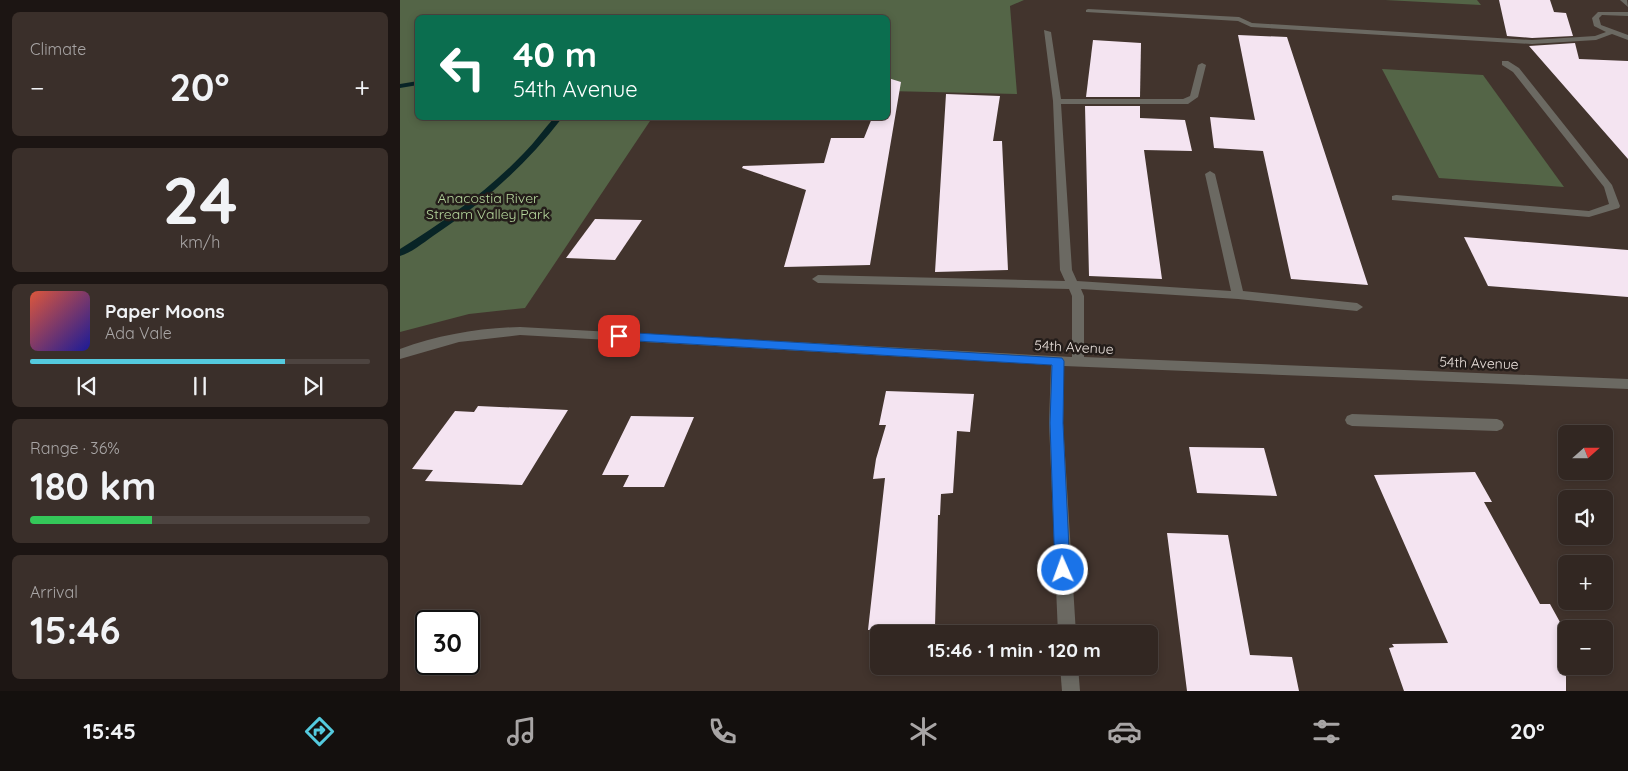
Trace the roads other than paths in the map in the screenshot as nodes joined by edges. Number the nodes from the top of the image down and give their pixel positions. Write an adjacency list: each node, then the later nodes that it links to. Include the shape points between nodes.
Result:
1 (1623, 0): 2 (street)
2 (1628, 5)
3 (1088, 11): 6 (street, via 1239,19 1251,25 1532,42 1596,38)
4 (1628, 14): 6 (street, via 1600,14 1595,18 1598,26)
5 (1047, 32): 10 (street)
6 (1611, 32): 7 (street)
7 (1628, 38)
8 (1505, 63): 12 (street, via 1516,70 1609,187 1615,206 1589,214)
9 (1202, 65): 10 (street, via 1194,97 1185,102)
10 (1057, 101): 14 (street, via 1066,270)
11 (1210, 174): 15 (street)
12 (1396, 198)
13 (818, 278): 14 (street)
14 (1072, 285): 15 (street); 19 (street, via 1078,296)
15 (1238, 295): 16 (street)
16 (1357, 306)
17 (400, 354): 18 (street, 54th Avenue, via 465,335 520,331)
18 (1058, 361): 19 (street, 54th Avenue); 23 (street, via 1056,423)
19 (1078, 362): 20 (street, 54th Avenue)
20 (1627, 385)
21 (1352, 420): 22 (street)
22 (1498, 425)
23 (1066, 625)
24 (1070, 675): 25 (street)
25 (1072, 691)

